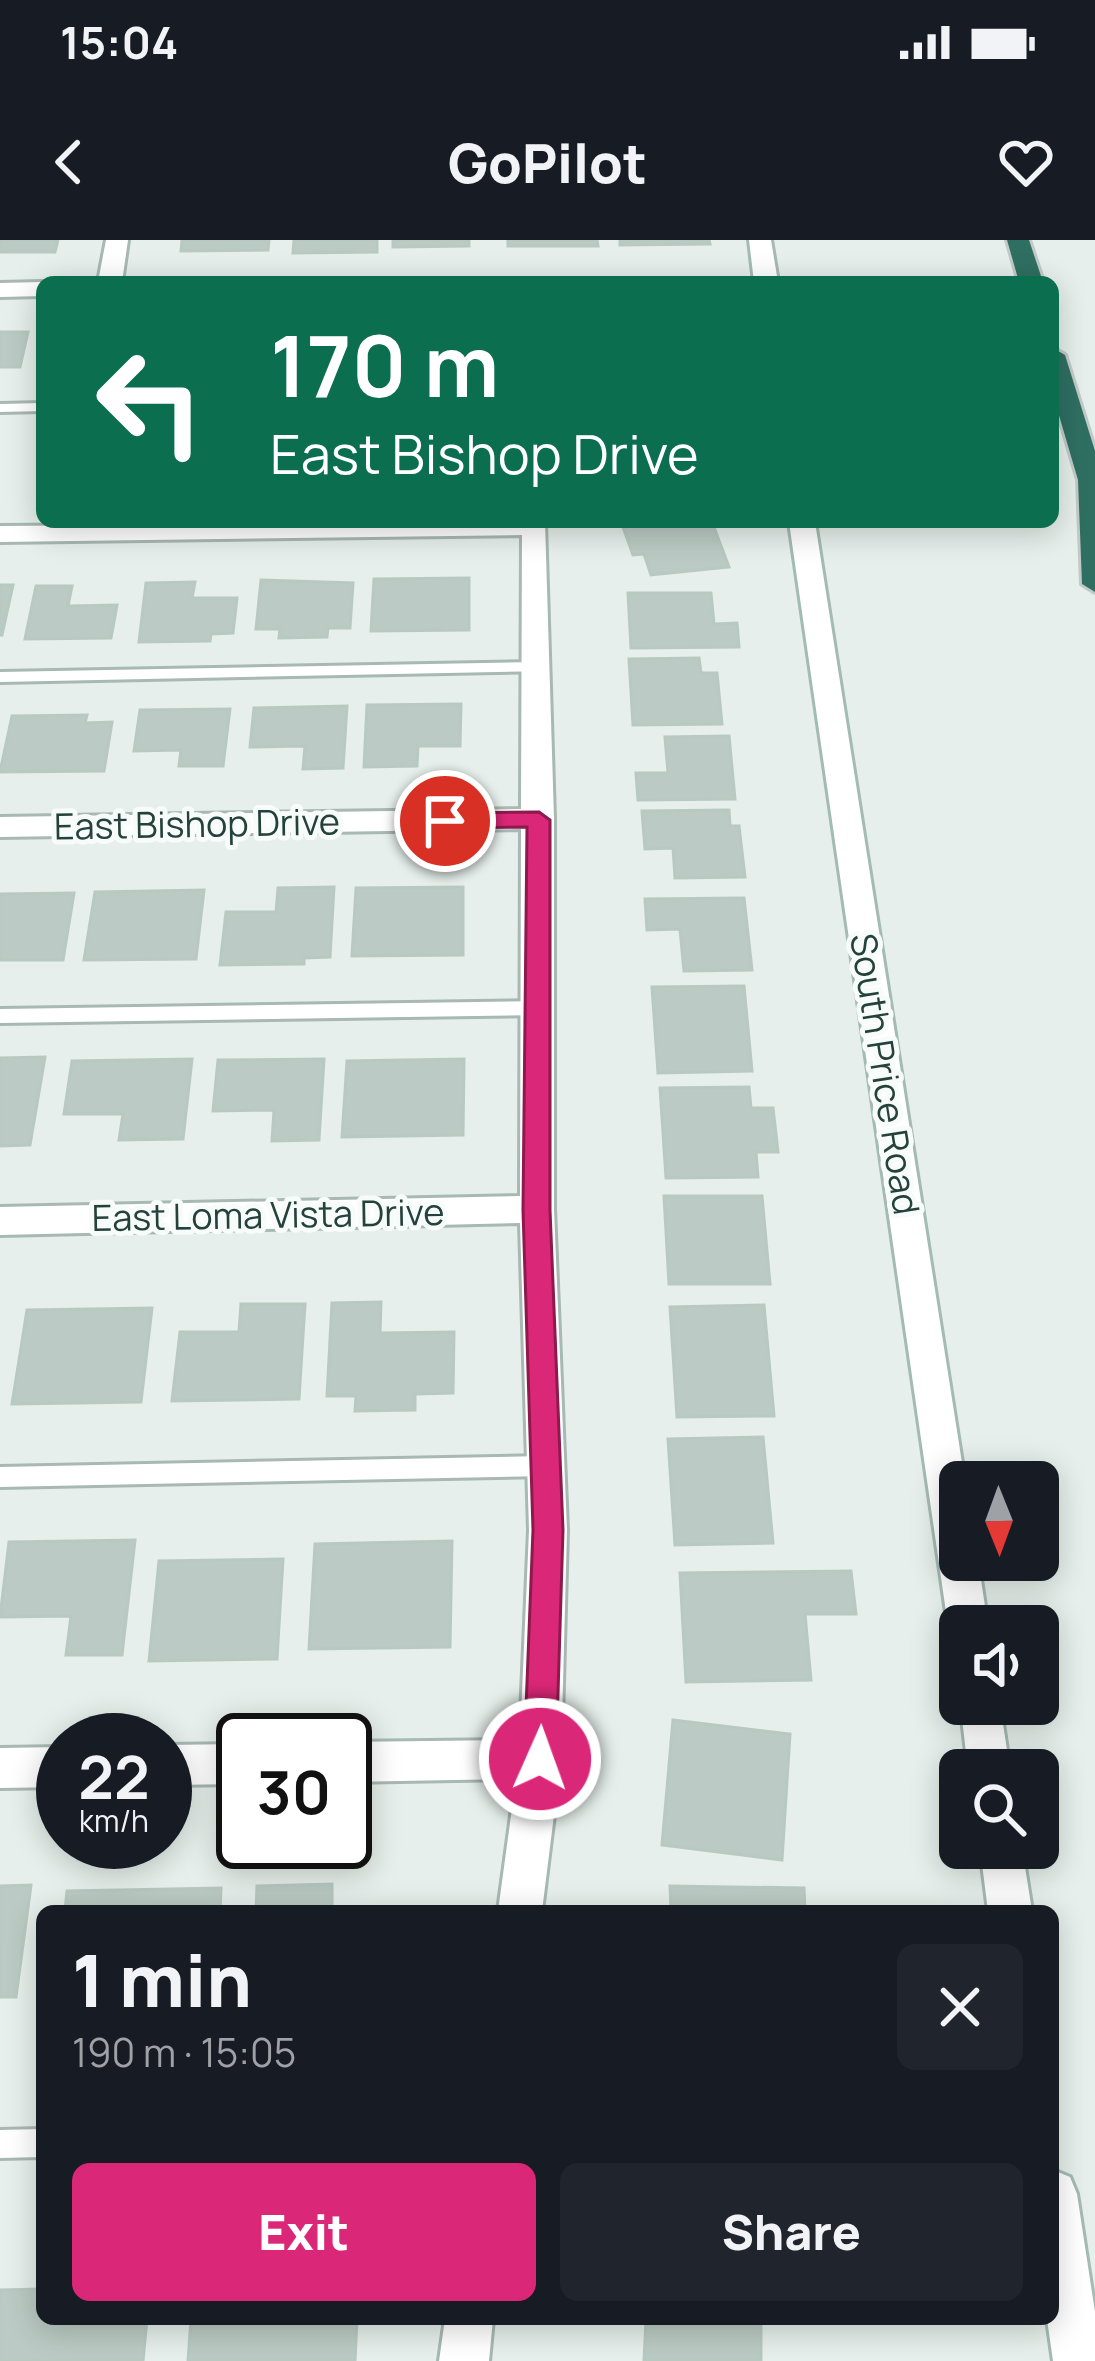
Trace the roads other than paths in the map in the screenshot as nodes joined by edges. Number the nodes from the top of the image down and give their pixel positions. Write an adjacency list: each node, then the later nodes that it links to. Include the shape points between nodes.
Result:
1 (117, 240): 4 (street)
2 (760, 240): 5 (street)
3 (1018, 240): 6 (highway)
4 (111, 276)
5 (765, 276)
6 (1028, 276)
7 (36, 289): 8 (street)
8 (0, 290)
9 (1059, 374): 12 (highway)
10 (36, 407): 11 (lane)
11 (0, 408)
12 (1093, 485): 17 (highway)
13 (64, 528): 16 (street)
14 (535, 528): 18 (street)
15 (803, 528): 28 (street, South Price Road)
16 (0, 534)
17 (1095, 584)
18 (537, 668): 19 (lane); 20 (street)
19 (0, 677)
20 (539, 820): 21 (street, East Bishop Drive); 22 (street)
21 (0, 827)
22 (538, 1008): 23 (lane); 24 (street)
23 (0, 1016)
24 (536, 1210): 25 (street, East Loma Vista Drive); 26 (street)
25 (0, 1221)
26 (545, 1466): 27 (lane); 29 (street)
27 (0, 1477)
28 (965, 1605)
29 (540, 1759): 30 (street); 34 (street)
30 (372, 1762)
31 (36, 1767): 32 (street)
32 (0, 1768)
33 (1004, 1869): 35 (street)
34 (521, 1905)
35 (1009, 1905)
36 (36, 2143): 37 (lane)
37 (0, 2144)
38 (1059, 2234): 41 (street)
39 (468, 2325): 40 (street)
40 (464, 2361)
41 (1078, 2361)

